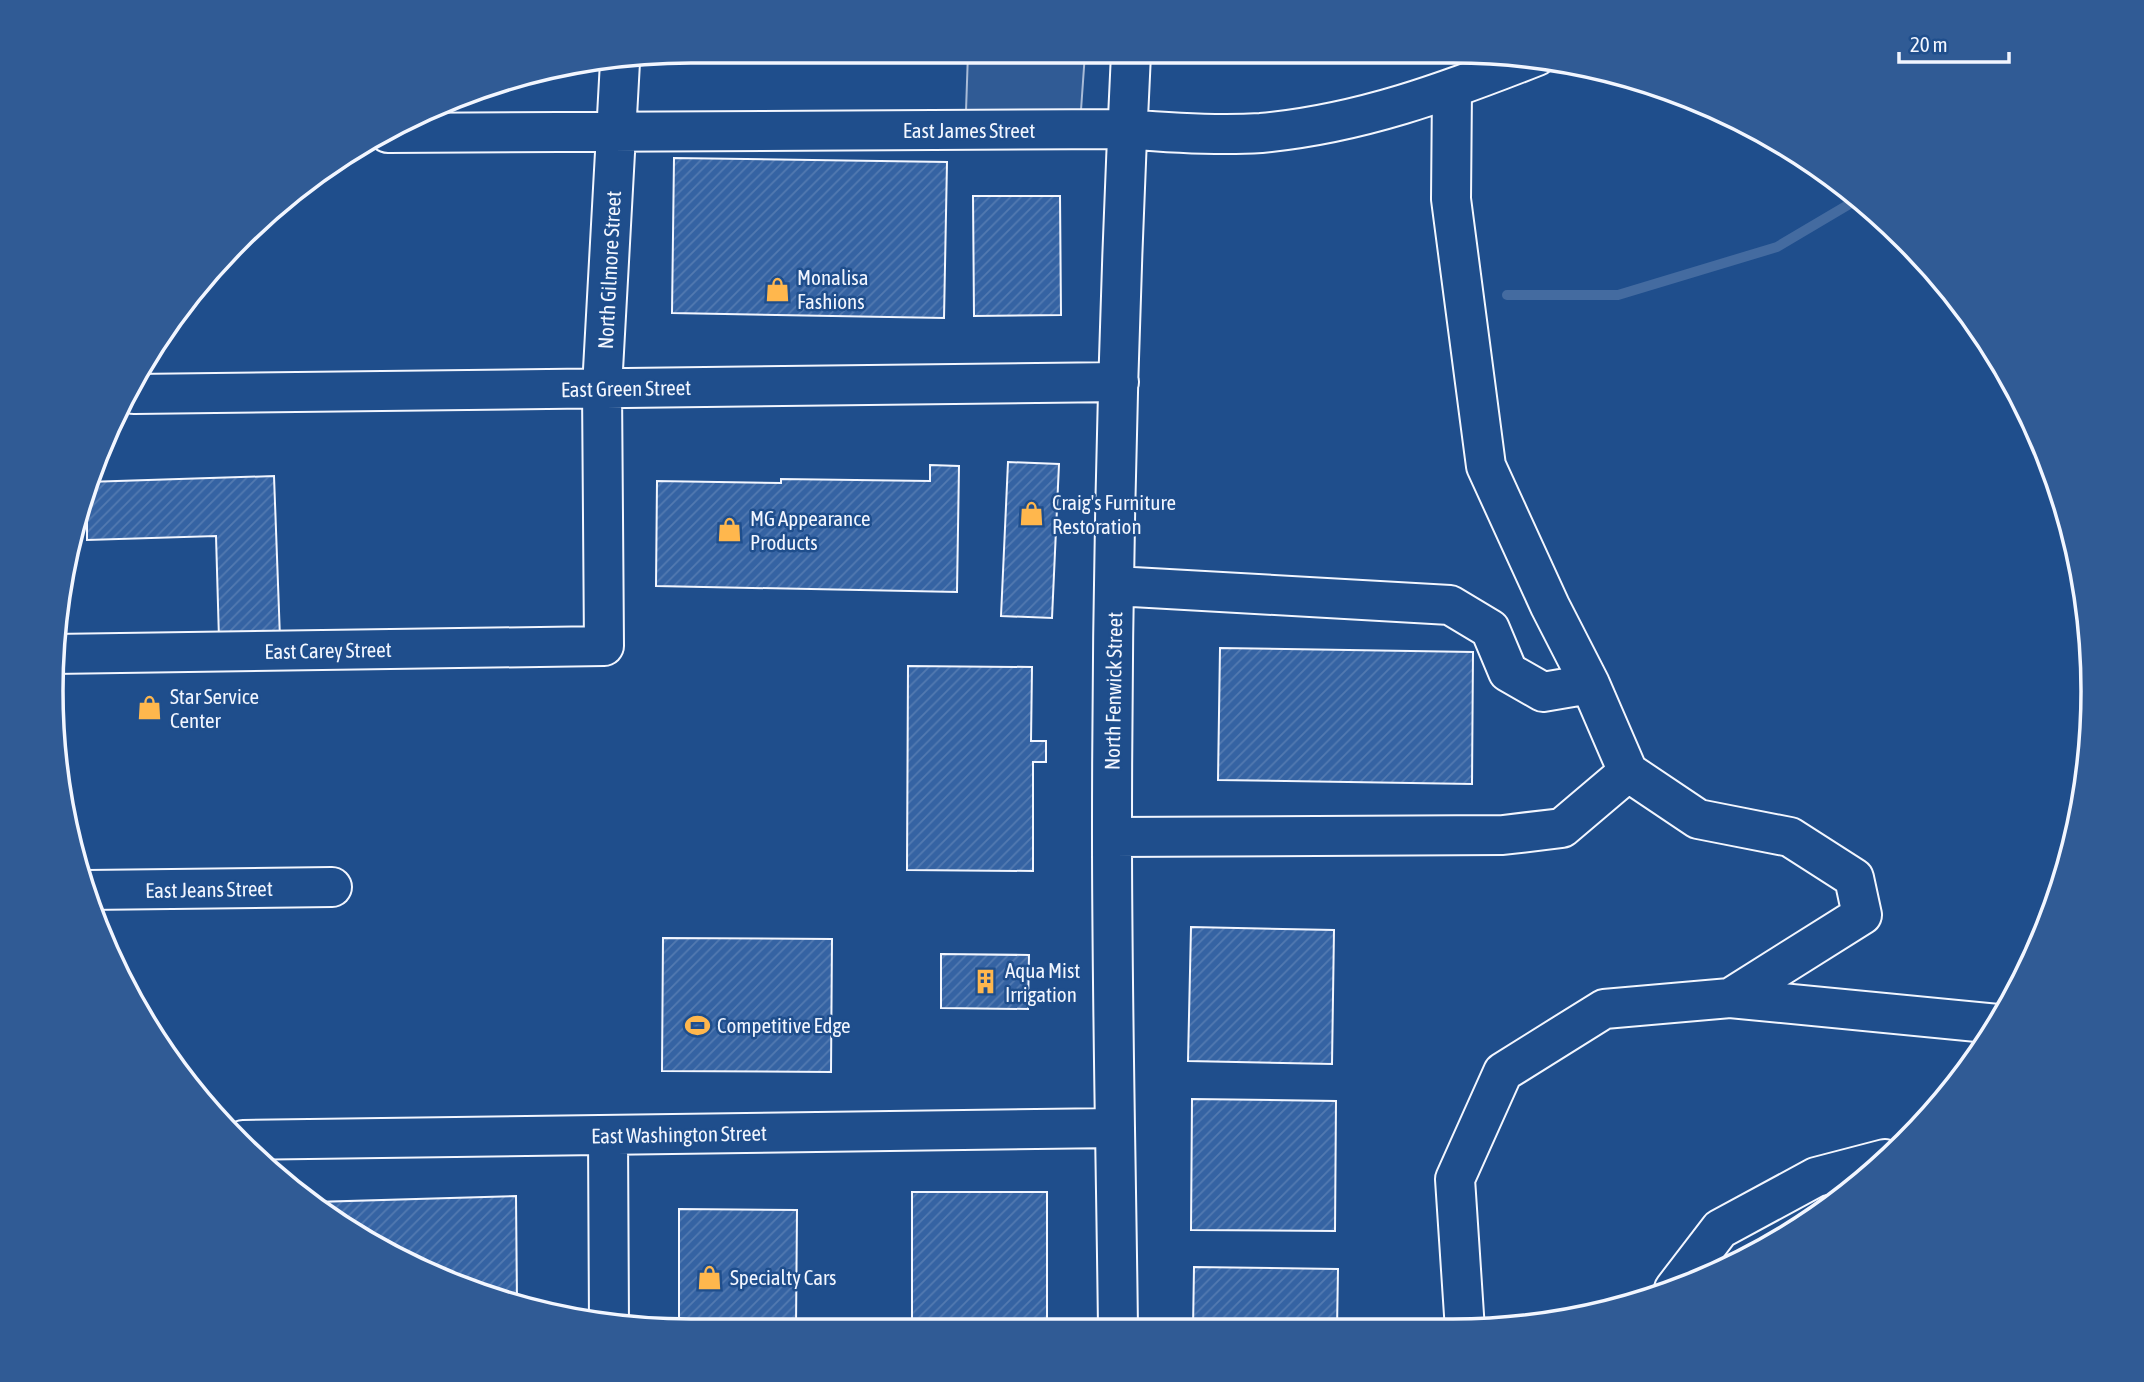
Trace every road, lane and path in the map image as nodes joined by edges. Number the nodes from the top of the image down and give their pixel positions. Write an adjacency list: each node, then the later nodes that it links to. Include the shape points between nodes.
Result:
1 (1131, 63): 5 (street, North Fenwick Street)
2 (1512, 66): 4 (street, East James Street)
3 (620, 67): 6 (street, North Gilmore Street)
4 (1452, 89): 5 (street, East James Street, via 1325,125 1194,134); 14 (street, via 1451,199 1486,466)
5 (1127, 129): 6 (street, East James Street); 8 (street, North Fenwick Street)
6 (617, 131): 7 (street, East James Street); 9 (street, North Gilmore Street)
7 (404, 133)
8 (1119, 382): 9 (street, East Green Street); 11 (street, North Fenwick Street)
9 (602, 388): 10 (street, East Green Street); 12 (street, North Gilmore Street)
10 (138, 394)
11 (1115, 586): 14 (street, via 1450,606 1490,629 1508,672 1543,692); 16 (street, North Fenwick Street)
12 (604, 646): 13 (street, East Carey Street)
13 (64, 654)
14 (1590, 684): 15 (street)
15 (1628, 772): 16 (street, via 1562,828 1503,835); 19 (street, via 1698,819 1790,837 1854,878 1862,915)
16 (1112, 837): 21 (street, North Fenwick Street)
17 (332, 887): 18 (street, East Jeans Street)
18 (95, 891)
19 (1730, 998): 20 (street); 28 (street, via 1604,1009 1503,1072 1455,1179)
20 (1986, 1023)
21 (1115, 1128): 22 (street, East Washington Street); 27 (street, North Fenwick Street)
22 (608, 1135): 23 (street, East Washington Street); 26 (street)
23 (252, 1140)
24 (1866, 1164): 25 (street, via 1816,1177 1720,1229)
25 (1686, 1274)
26 (609, 1314)
27 (1118, 1319)
28 (1464, 1319)

